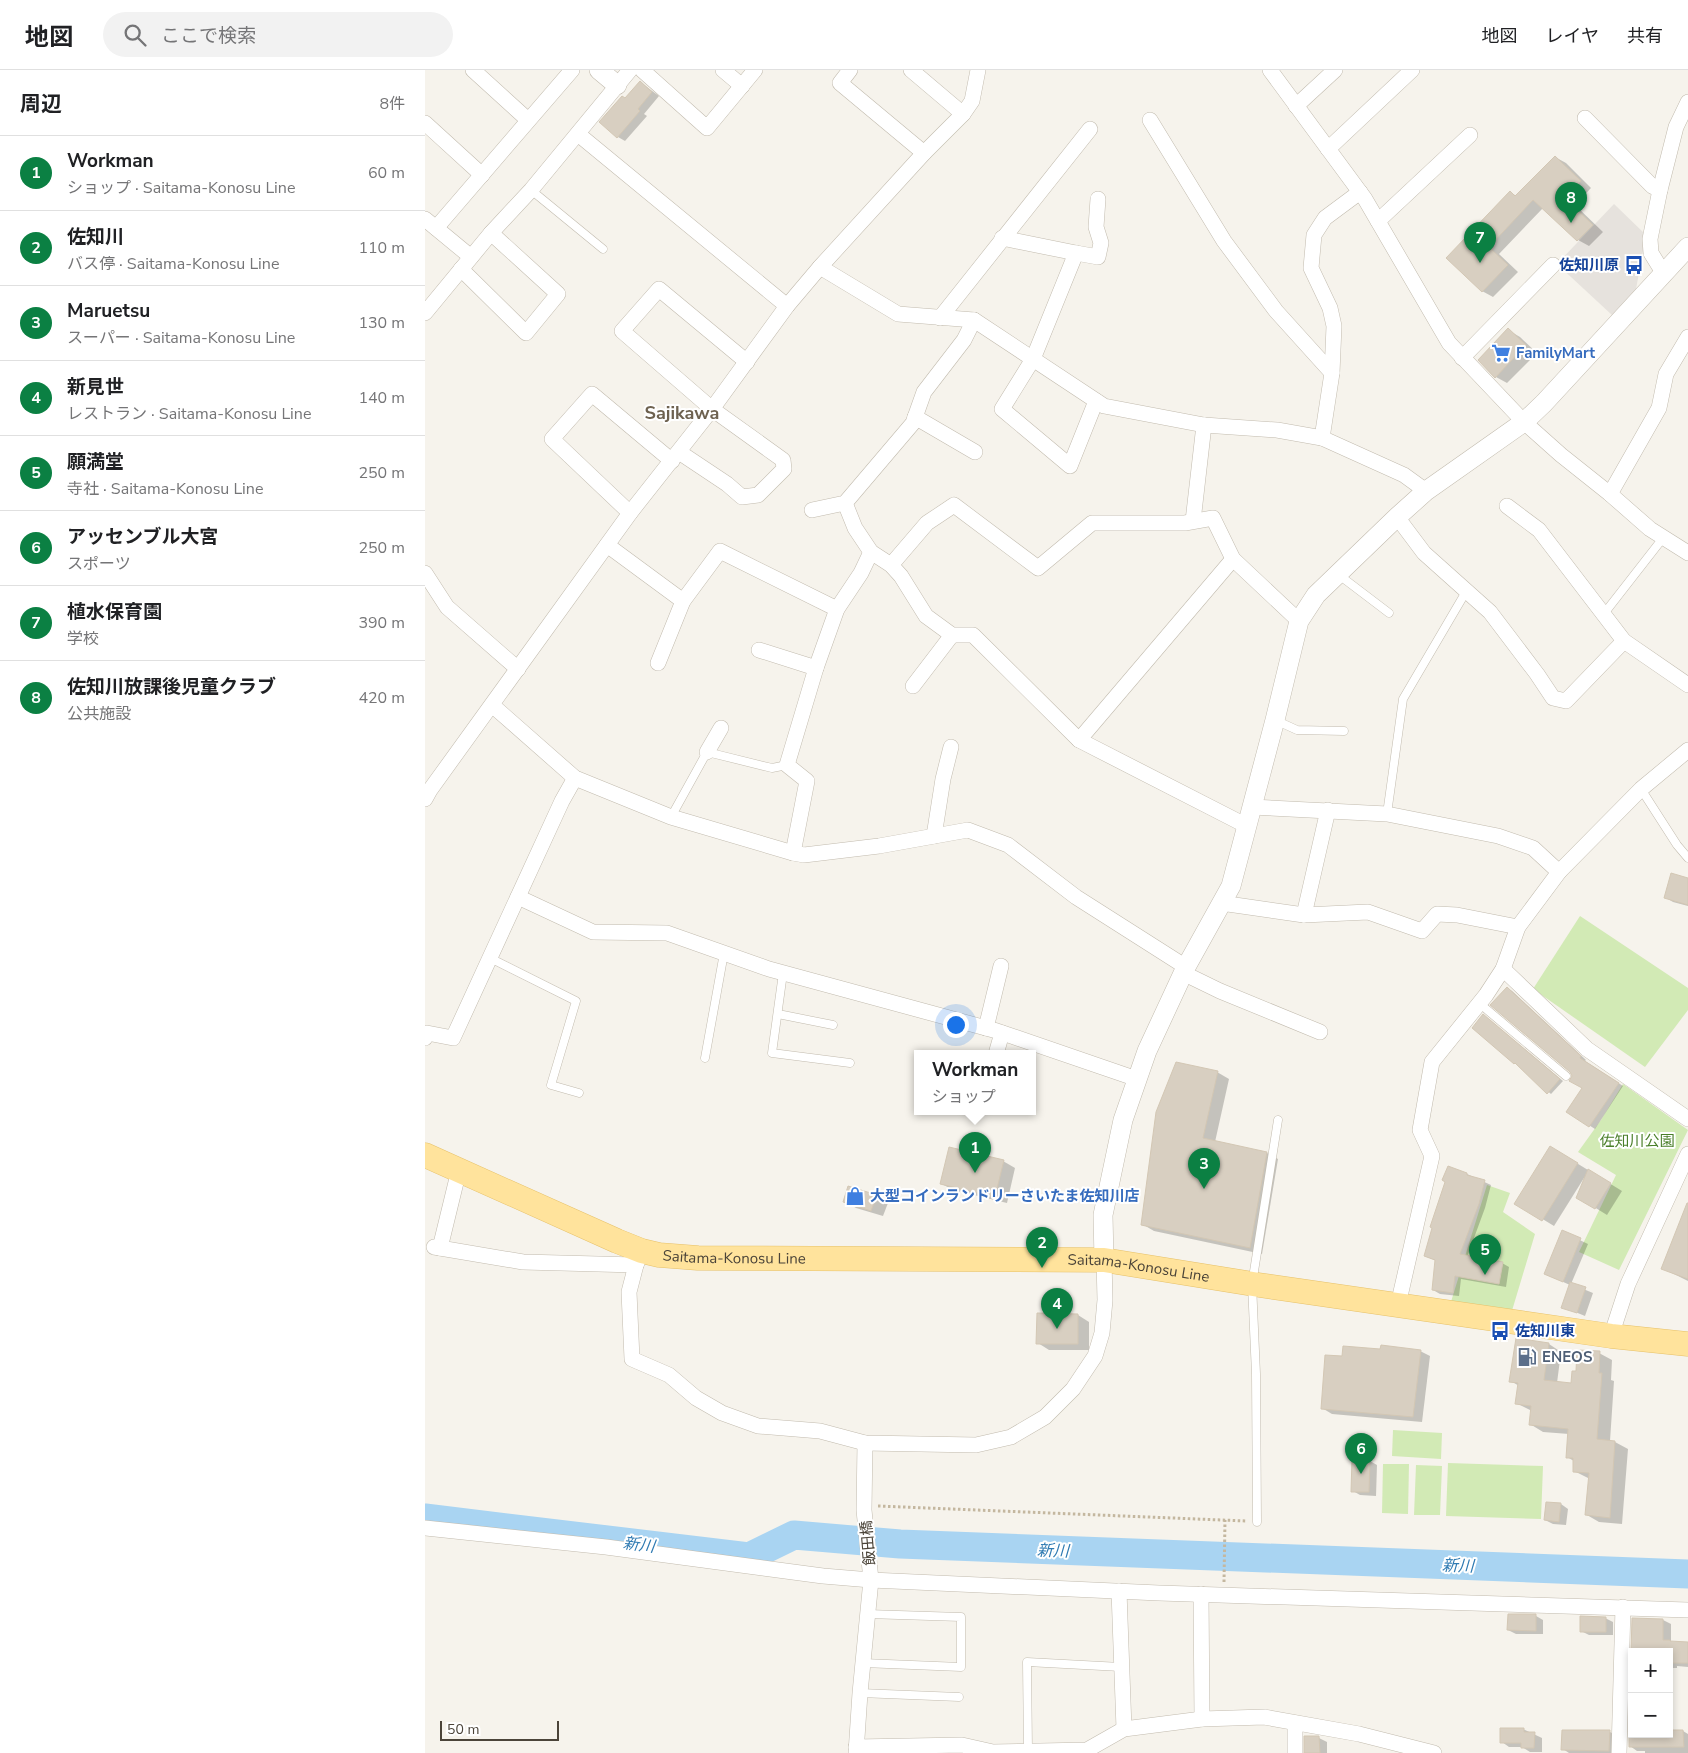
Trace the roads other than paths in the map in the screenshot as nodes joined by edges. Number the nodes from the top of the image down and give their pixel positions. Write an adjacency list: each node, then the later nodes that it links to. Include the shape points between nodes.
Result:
1 (473, 70): 20 (street)
2 (572, 70): 20 (street)
3 (599, 70): 14 (street)
4 (630, 70): 14 (street)
5 (642, 70): 15 (street, via 707,128)
6 (723, 70): 15 (street)
7 (755, 70): 15 (street)
8 (850, 70): 27 (street, via 839,83)
9 (911, 70): 18 (street)
10 (978, 70): 18 (street, via 972,101)
11 (1270, 70): 17 (street)
12 (1335, 70): 17 (street)
13 (1412, 70): 26 (street)
14 (617, 85): 24 (street)
15 (741, 86)
16 (1688, 102): 30 (street, via 1676,128)
17 (1296, 106): 26 (street)
18 (963, 114): 27 (street)
19 (1585, 118): 30 (street, via 1652,186)
20 (528, 120): 28 (street)
21 (1151, 120): 53 (street, via 1223,241 1276,311)
22 (425, 123): 28 (street)
23 (1090, 129): 36 (street)
24 (578, 134): 29 (street); 45 (street)
25 (1470, 135): 33 (street)
26 (1328, 149): 31 (street)
27 (924, 153): 42 (street)
28 (482, 175): 34 (street)
29 (531, 190): 35 (street); 38 (lane)
30 (1660, 190): 44 (street, via 1650,245 1651,253)
31 (1360, 192): 33 (street); 53 (street, via 1325,218 1314,235 1311,268 1334,326)
32 (1098, 199): 39 (street, via 1096,227 1101,243 1098,257)
33 (1378, 221): 50 (street, via 1449,343)
34 (431, 223): 40 (street)
35 (491, 233): 40 (street); 43 (street, via 558,294 526,333)
36 (1002, 238): 39 (street); 47 (street)
37 (1688, 247): 44 (street)
38 (603, 249)
39 (1076, 253): 51 (street)
40 (471, 257): 43 (street)
41 (1553, 265): 50 (street)
42 (820, 267): 45 (street); 47 (street, via 898,314)
43 (461, 269): 46 (street)
44 (1664, 274): 57 (street)
45 (787, 306): 52 (street)
46 (425, 313)
47 (940, 318): 48 (street)
48 (974, 320): 51 (street); 56 (street, via 965,340 925,392)
49 (1688, 337): 63 (street, via 1666,374 1659,408)
50 (1462, 358): 57 (street)
51 (1033, 359): 54 (street); 54 (street, via 1002,409 1071,466)
52 (747, 362): 55 (street); 55 (street, via 659,290 622,332)
53 (1332, 373): 59 (street)
54 (1097, 401): 58 (street, via 1104,406)
55 (713, 409): 61 (street); 61 (street, via 783,460 784,469 758,495 742,497 727,484)
56 (915, 417): 60 (street); 64 (street)
57 (1524, 422): 62 (street); 63 (street)
58 (1204, 425): 59 (street, via 1277,430); 69 (street)
59 (1322, 438): 62 (street, via 1404,475)
60 (975, 452)
61 (675, 457): 67 (street); 67 (street, via 592,394 552,439)
62 (1426, 491): 68 (street)
63 (1610, 494): 70 (street)
64 (845, 503): 66 (street); 72 (street, via 855,528)
65 (1507, 506): 82 (street, via 1539,530)
66 (812, 510)
67 (630, 513): 71 (street)
68 (1397, 517): 77 (street); 78 (street, via 1424,553)
69 (1193, 521): 74 (street, via 1213,518); 75 (street, via 1092,522 1038,568 954,505 927,523)
70 (1663, 538): 73 (street); 82 (lane)
71 (607, 545): 79 (street); 89 (street)
72 (871, 552): 75 (street); 80 (street)
73 (1688, 553)
74 (1233, 559): 83 (street); 96 (street)
75 (891, 565): 84 (street, via 926,616)
76 (425, 573): 89 (street, via 447,607)
77 (1337, 574): 81 (lane); 83 (street)
78 (1467, 590): 85 (street, via 1490,612 1553,698 1566,701); 106 (lane, via 1403,698)
79 (683, 601): 80 (street, via 720,551); 87 (street)
80 (837, 609): 88 (street)
81 (1389, 613)
82 (1603, 615): 85 (street)
83 (1299, 621): 93 (street)
84 (952, 635): 91 (street); 96 (street, via 973,635)
85 (1624, 642): 90 (street)
86 (759, 650): 88 (street)
87 (658, 663)
88 (816, 668): 100 (street)
89 (518, 669): 92 (street)
90 (1688, 685)
91 (913, 686)
92 (492, 705): 101 (street); 103 (street)
93 (1275, 720): 95 (lane, via 1297,730); 104 (street)
94 (721, 728): 99 (street)
95 (1344, 731)
96 (1079, 740): 108 (street)
97 (951, 747): 109 (street)
98 (1688, 750): 102 (street)
99 (707, 752): 100 (lane, via 772,768); 107 (lane)
100 (787, 765): 110 (street, via 807,781)
101 (575, 778): 107 (street); 113 (street, via 561,800)
102 (1641, 789): 111 (lane); 112 (street)
103 (425, 799)
104 (1252, 807): 105 (street); 108 (street)
105 (1328, 810): 106 (street); 115 (street)
106 (1387, 814): 112 (street, via 1498,836 1533,848)
107 (671, 817): 110 (street)
108 (1247, 826): 114 (street, via 1231,886)
109 (934, 836): 110 (street, via 804,855); 121 (street, via 968,830 1008,845 1076,897)
110 (793, 853)
111 (1688, 858)
112 (1559, 872): 116 (street)
113 (518, 897): 117 (street, via 593,932 667,933); 118 (street)
114 (1221, 902): 115 (street); 121 (street)
115 (1304, 915): 116 (street, via 1368,912 1422,931 1437,914)
116 (1518, 927): 120 (street)
117 (724, 953): 122 (street); 131 (lane)
118 (490, 958): 129 (street, via 453,1038 427,1033); 135 (lane, via 575,1001 551,1085)
119 (1001, 966): 126 (street)
120 (1503, 969): 123 (street); 136 (street, via 1587,1049)
121 (1184, 970): 127 (street, via 1220,990); 134 (street)
122 (783, 973): 124 (lane); 126 (street)
123 (1479, 1003): 133 (lane); 144 (street, via 1432,1062 1420,1130 1432,1156)
124 (778, 1014): 125 (lane); 132 (lane, via 773,1053)
125 (833, 1025)
126 (986, 1028): 128 (street)
127 (1320, 1032)
128 (1002, 1033): 130 (street); 134 (street)
129 (425, 1038)
130 (997, 1050)
131 (705, 1058)
132 (850, 1063)
133 (1566, 1076)
134 (1137, 1079): 142 (street, via 1123,1120 1103,1216)
135 (579, 1093)
136 (1688, 1118)
137 (1278, 1120): 143 (lane)
138 (1688, 1154): 145 (street, via 1628,1284)
139 (425, 1155): 140 (main road, Saitama-Konosu Line)
140 (459, 1170): 141 (main road, Saitama-Konosu Line, via 617,1241); 141 (street, via 437,1247 523,1262)
141 (639, 1258): 142 (main road, Saitama-Konosu Line); 147 (street, via 629,1292 632,1359 669,1375 696,1398 721,1413 758,1426 820,1431)
142 (1104, 1260): 143 (main road, Saitama-Konosu Line); 147 (street, via 1102,1333 1095,1356 1073,1389 1045,1417 1011,1437 976,1445)
143 (1252, 1284): 144 (main road, Saitama-Konosu Line); 148 (lane)
144 (1398, 1304): 145 (main road, Saitama-Konosu Line)
145 (1611, 1336): 146 (main road, Saitama-Konosu Line)
146 (1688, 1344)
147 (865, 1443): 150 (street, 飯田橋, via 865,1508)
148 (1257, 1522)
149 (425, 1528): 150 (street, via 615,1548 823,1576)
150 (871, 1578): 151 (street); 155 (street, 飯田橋)
151 (1119, 1591): 152 (street); 157 (street)
152 (1201, 1594): 153 (street); 160 (street)
153 (1623, 1607): 154 (street); 167 (street)
154 (1688, 1610)
155 (867, 1614): 156 (street, 飯田橋); 156 (lane, via 961,1617 961,1667)
156 (863, 1663): 158 (street, 飯田橋)
157 (1121, 1667): 162 (street); 164 (lane, via 1027,1662)
158 (860, 1693): 159 (lane); 163 (street, 飯田橋)
159 (959, 1697)
160 (1202, 1719): 161 (street, via 1264,1717); 162 (street)
161 (1295, 1723): 165 (street); 166 (street, via 1359,1734)
162 (1124, 1729): 164 (street, via 1087,1750)
163 (856, 1750): 164 (street, via 962,1745 993,1752)
164 (1028, 1751)
165 (1295, 1753)
166 (1433, 1753)
167 (1619, 1753)

